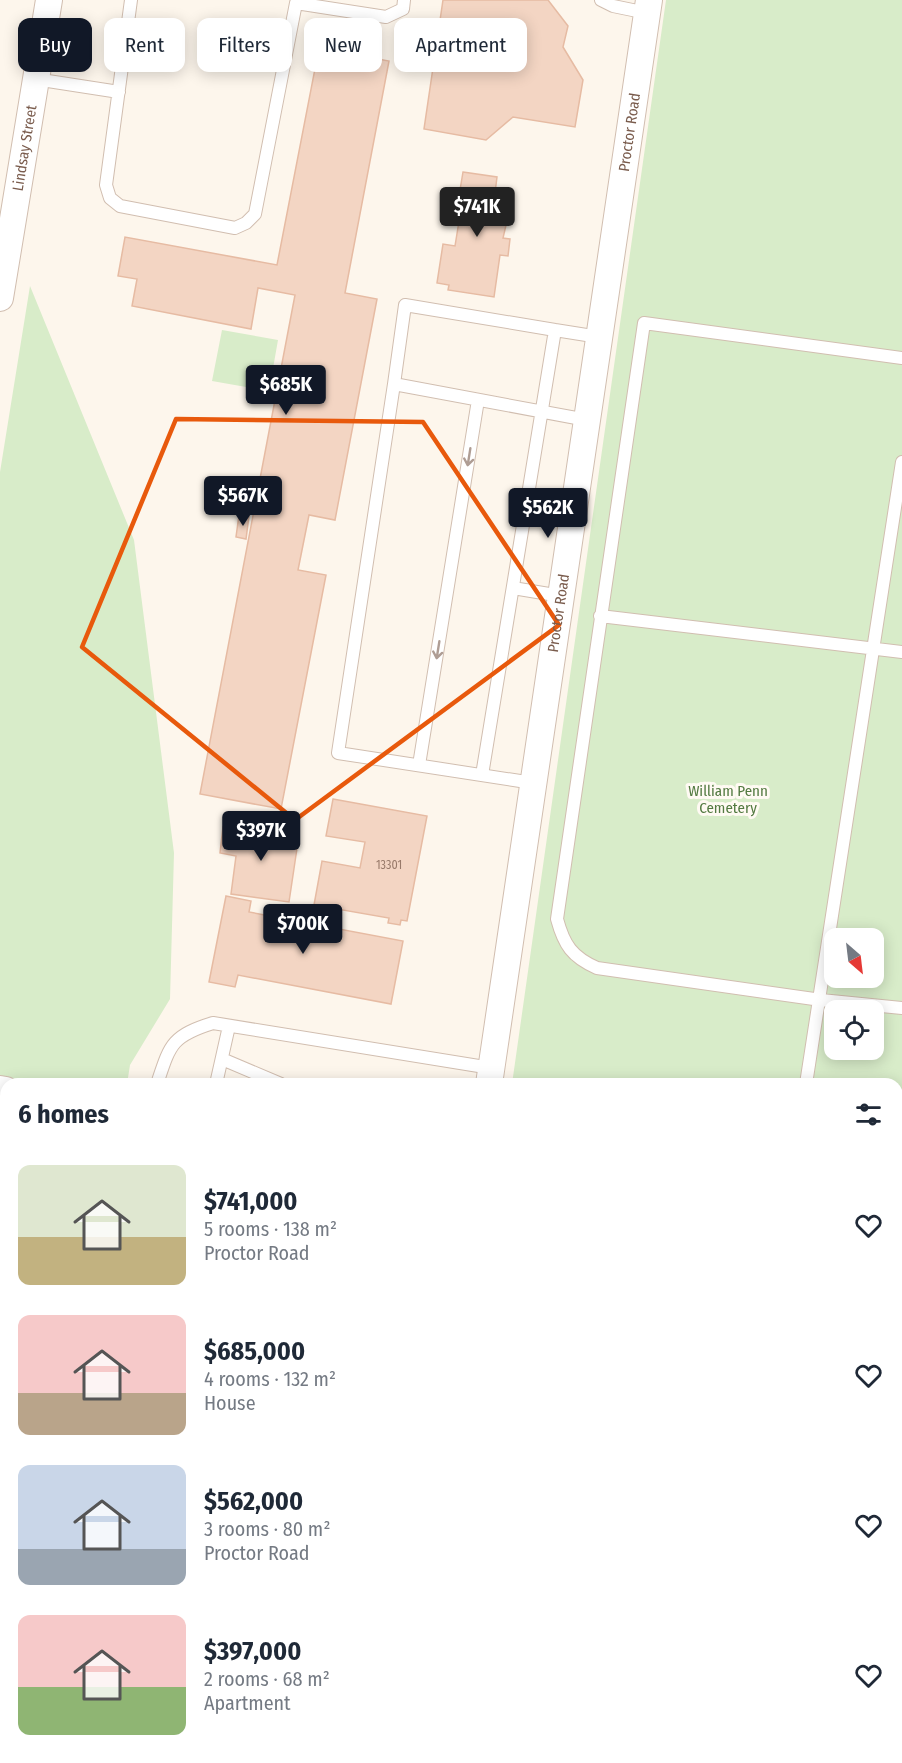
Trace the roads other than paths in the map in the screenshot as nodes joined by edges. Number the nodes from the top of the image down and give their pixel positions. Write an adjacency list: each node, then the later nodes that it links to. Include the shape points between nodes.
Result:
1 (49, 0): 7 (street, Lindsay Street)
2 (131, 0): 8 (lane)
3 (404, 0): 5 (lane, via 403,9 386,17)
4 (602, 0): 6 (lane, via 613,6)
5 (296, 1): 8 (lane, via 255,214 246,223 235,228 120,206 110,198 106,185)
6 (648, 7): 11 (street, Proctor Road)
7 (35, 79): 8 (lane); 9 (street, Lindsay Street)
8 (118, 92)
9 (0, 298)
10 (555, 330): 11 (lane); 13 (lane, via 405,305); 15 (lane)
11 (599, 337): 16 (street, Proctor Road)
12 (902, 358): 20 (lane, via 644,323)
13 (394, 384): 14 (lane); 23 (lane, via 338,753)
14 (478, 400): 15 (lane); 23 (lane, one-way to 23)
15 (543, 412): 16 (lane); 18 (lane)
16 (587, 420): 19 (street, Proctor Road)
17 (902, 462): 21 (lane)
18 (513, 588): 19 (lane); 24 (lane)
19 (561, 596): 25 (street, Proctor Road)
20 (600, 616): 21 (lane); 26 (lane, via 558,919 566,945 581,961 597,968)
21 (873, 649): 22 (lane); 26 (lane)
22 (902, 652)
23 (419, 765): 24 (lane)
24 (482, 775): 25 (lane)
25 (533, 783): 30 (street, Proctor Road)
26 (821, 1000): 27 (lane); 34 (lane)
27 (902, 1008)
28 (229, 1026): 29 (lane); 30 (lane); 31 (lane, via 213,1023 188,1031 169,1048)
29 (222, 1059): 32 (lane); 33 (lane)
30 (490, 1076)
31 (159, 1078)
32 (217, 1078)
33 (267, 1078)
34 (807, 1078)

